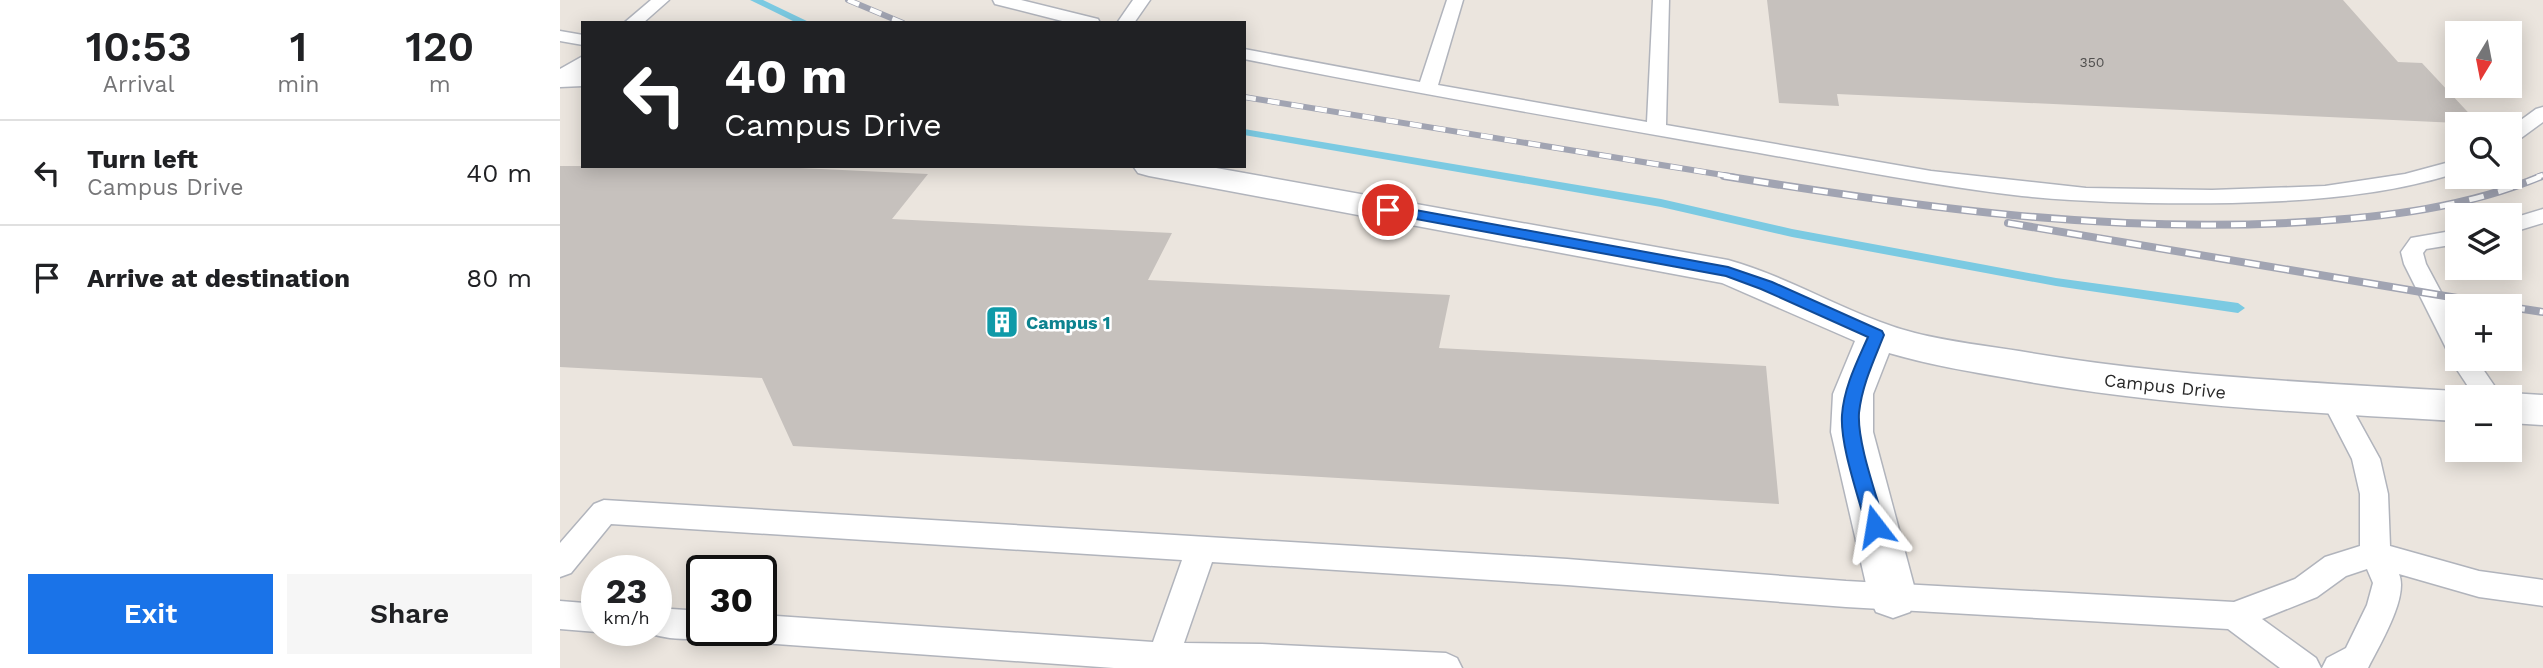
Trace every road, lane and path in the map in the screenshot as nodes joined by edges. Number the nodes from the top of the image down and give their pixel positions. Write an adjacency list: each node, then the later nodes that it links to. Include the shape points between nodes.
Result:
1 (661, 0): 6 (lane)
2 (1001, 0): 7 (lane)
3 (1142, 0): 8 (lane)
4 (1455, 0): 12 (lane)
5 (1661, 0): 15 (lane)
6 (635, 21)
7 (1084, 21)
8 (1126, 21)
9 (560, 36): 10 (lane)
10 (581, 40)
11 (1246, 54): 12 (lane)
12 (1427, 90): 15 (lane)
13 (2543, 113): 14 (lane)
14 (2522, 128)
15 (1656, 130): 17 (lane, via 1979,184 2156,197 2325,192)
16 (1160, 168): 22 (street, Campus Drive, via 1728,272)
17 (2445, 170)
18 (2543, 216): 19 (lane)
19 (2522, 222)
20 (2445, 239): 21 (lane, via 2419,243 2412,252)
21 (2445, 323)
22 (1877, 335): 23 (street, Campus Drive, via 1943,352 2111,380); 31 (street, via 1853,394 1852,432)
23 (2334, 400): 24 (street, Campus Drive); 28 (lane, via 2366,459 2374,494)
24 (2445, 405)
25 (2522, 409): 26 (street)
26 (2543, 410)
27 (1201, 550): 29 (lane, via 604,512); 31 (lane); 36 (lane)
28 (2375, 554): 30 (lane, via 2454,579 2506,591); 33 (lane, via 2336,566 2306,588); 39 (lane, via 2388,583 2382,606 2357,658)
29 (560, 564)
30 (2543, 593)
31 (1893, 597): 33 (lane)
32 (560, 615): 34 (lane)
33 (2234, 615): 38 (lane)
34 (581, 617)
35 (777, 630): 36 (lane)
36 (1161, 662): 37 (lane, via 1262,657)
37 (1446, 668)
38 (2305, 668)
39 (2338, 668)

